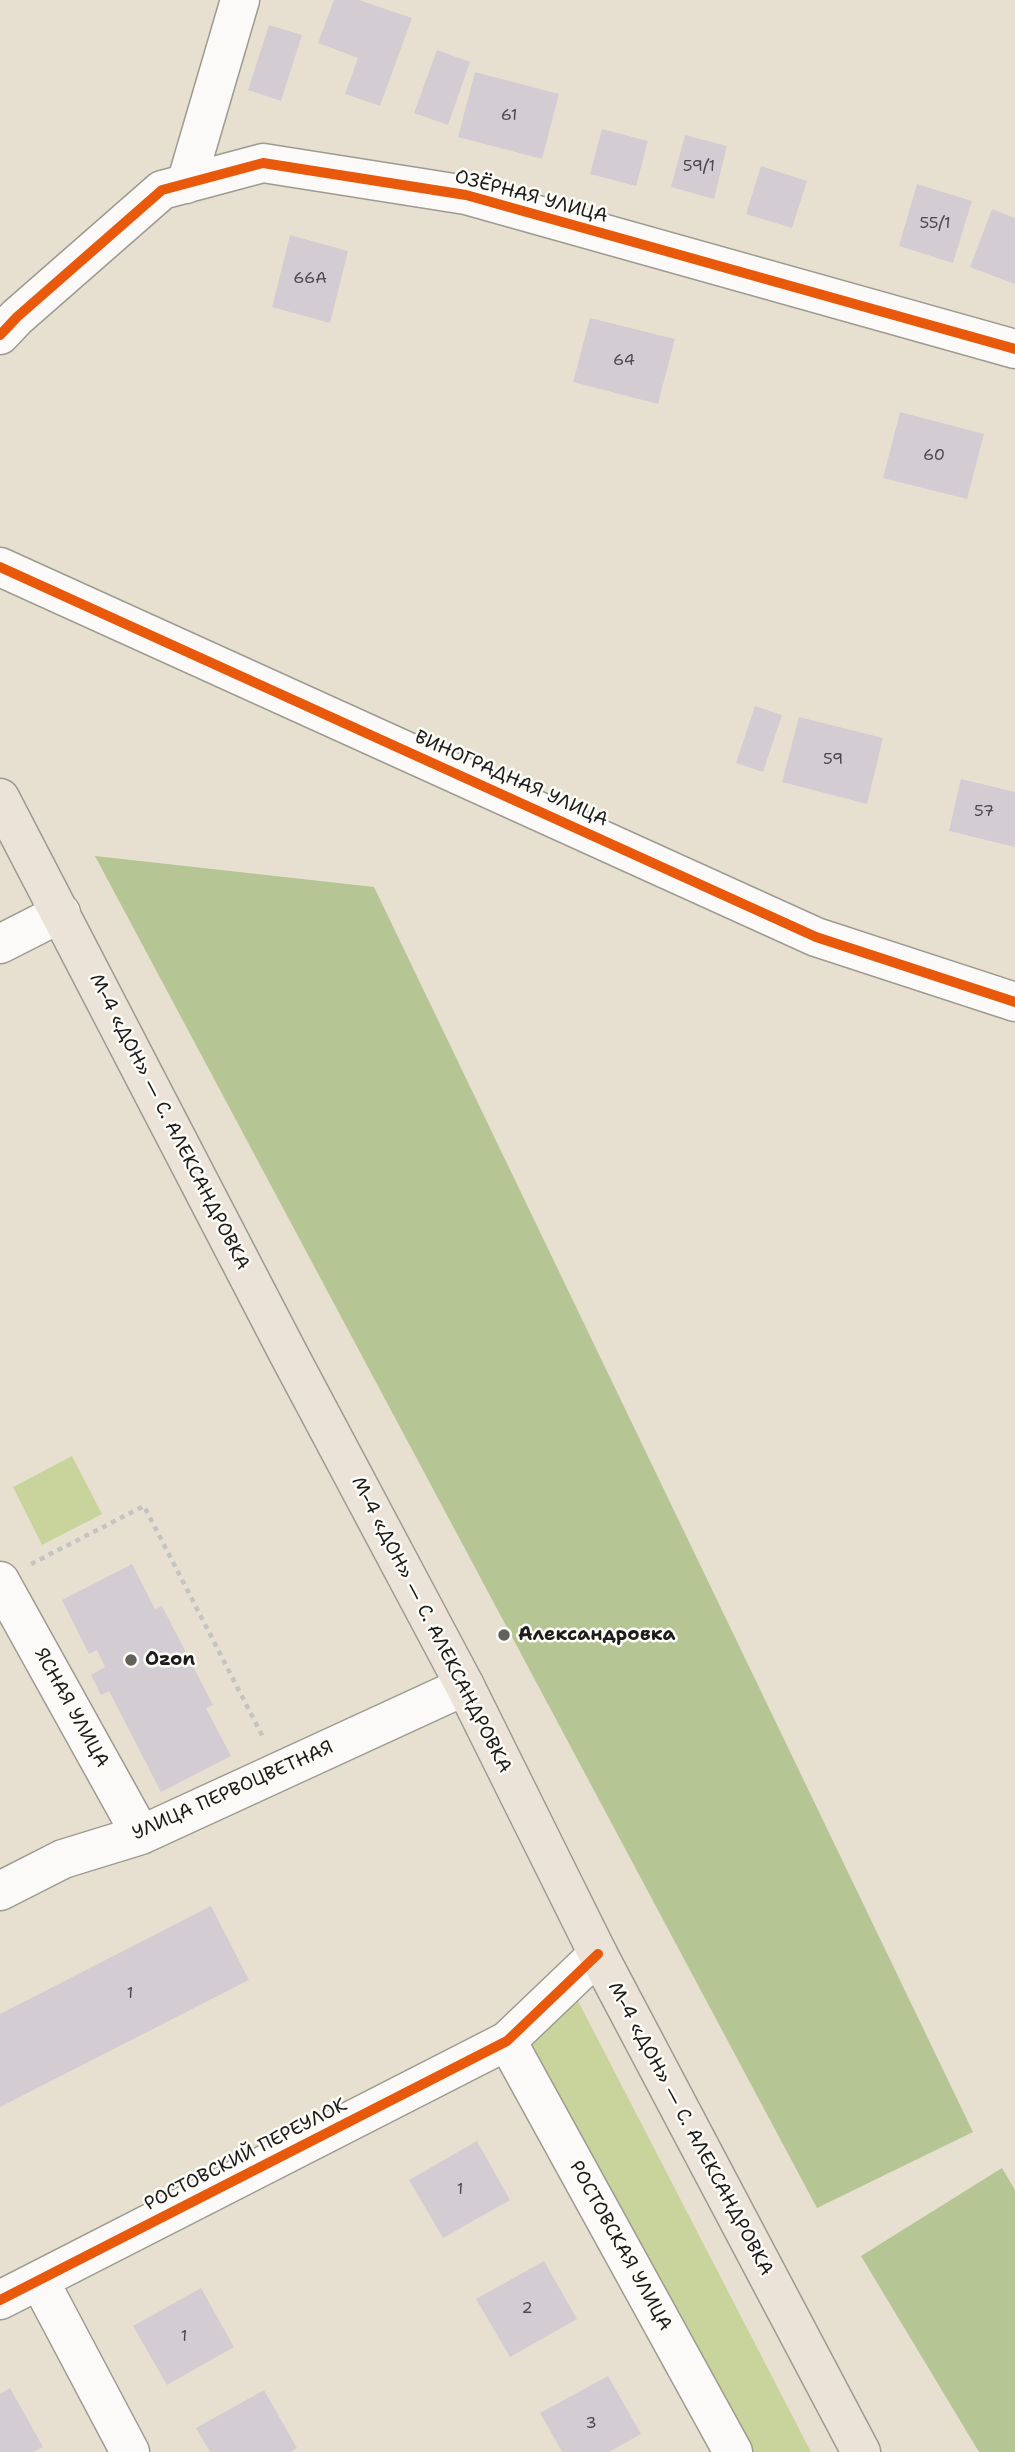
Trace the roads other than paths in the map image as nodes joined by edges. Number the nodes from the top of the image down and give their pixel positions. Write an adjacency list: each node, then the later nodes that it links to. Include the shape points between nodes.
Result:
1 (240, 0): 2 (street)
2 (186, 184): 3 (street, ОЗЁРНАЯ УЛИЦА, via 162,190); 4 (street, ОЗЁРНАЯ УЛИЦА, via 262,163 466,195)
3 (0, 335)
4 (1015, 349)
5 (0, 567): 9 (street, ВИНОГРАДНАЯ УЛИЦА, via 816,937)
6 (0, 798): 7 (main road, М-4 «ДОН» — С. АЛЕКСАНДРОВКА)
7 (61, 913): 8 (street); 11 (main road, М-4 «ДОН» — С. АЛЕКСАНДРОВКА)
8 (0, 944)
9 (1015, 1002)
10 (12, 1575): 12 (street, ЯСНАЯ УЛИЦА)
11 (465, 1686): 12 (street, УЛИЦА ПЕРВОЦВЕТНАЯ); 14 (main road, М-4 «ДОН» — С. АЛЕКСАНДРОВКА)
12 (141, 1835): 13 (street, УЛИЦА ПЕРВОЦВЕТНАЯ, via 63,1859)
13 (0, 1891)
14 (598, 1954): 15 (street, РОСТОВСКИЙ ПЕРЕУЛОК); 20 (main road, М-4 «ДОН» — С. АЛЕКСАНДРОВКА)
15 (507, 2041): 16 (street, РОСТОВСКИЙ ПЕРЕУЛОК); 19 (street, РОСТОВСКАЯ УЛИЦА)
16 (39, 2280): 17 (street, РОСТОВСКИЙ ПЕРЕУЛОК); 18 (street)
17 (0, 2300)
18 (130, 2452)
19 (733, 2452)
20 (861, 2452)

